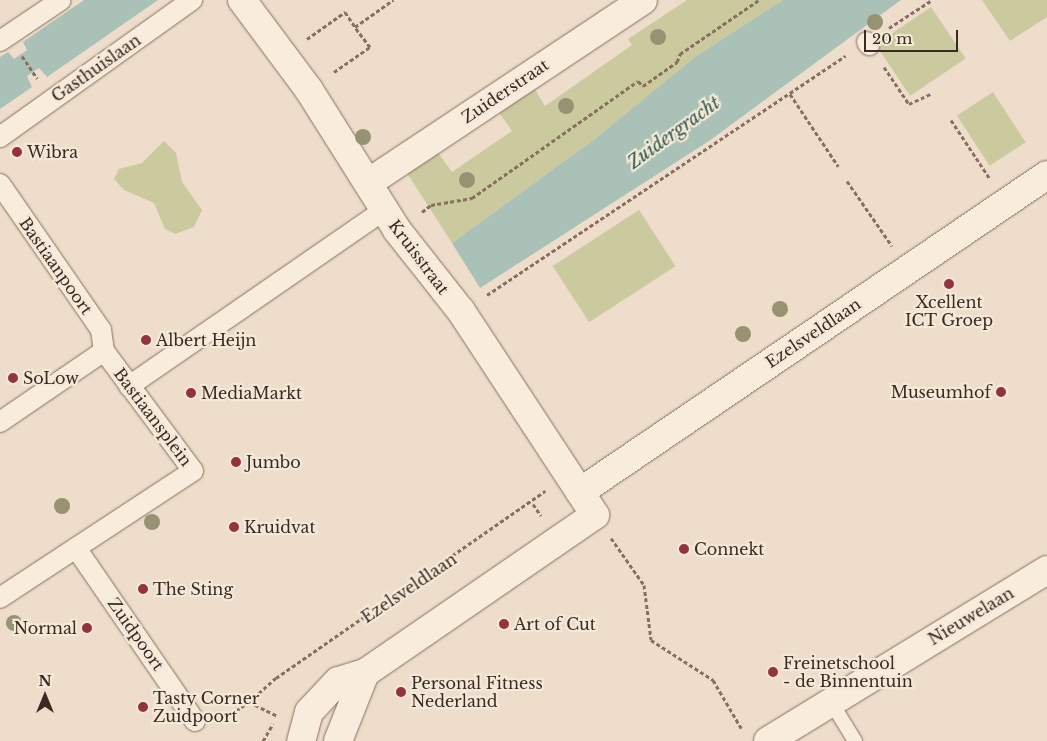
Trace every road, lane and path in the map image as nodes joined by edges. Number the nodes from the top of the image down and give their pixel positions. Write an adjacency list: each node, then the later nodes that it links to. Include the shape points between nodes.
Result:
1 (61, 0): 9 (street)
2 (192, 0): 18 (street, Gasthuislaan)
3 (242, 0): 11 (street, Kruisstraat)
4 (393, 0): 8 (path)
5 (643, 0): 22 (street, Zuiderstraat)
6 (759, 0): 25 (path, via 680,54 677,62 642,86 638,81 472,198 431,205)
7 (932, 0): 10 (path)
8 (356, 26): 11 (path, via 345,12); 14 (path, via 370,47)
9 (0, 41)
10 (868, 44): 15 (path, via 909,104); 16 (path)
11 (285, 56): 14 (street, Kruisstraat)
12 (28, 63): 13 (path)
13 (33, 72)
14 (309, 90): 22 (street, Kruisstraat)
15 (933, 93)
16 (790, 96): 19 (path); 27 (path)
17 (951, 120): 24 (path)
18 (0, 137)
19 (838, 166)
20 (1047, 175): 24 (street, Ezelsveldlaan)
21 (847, 181): 26 (path)
22 (368, 183): 25 (street, Kruisstraat)
23 (0, 184): 28 (street, Bastiaanpoort, via 101,330)
24 (1006, 202): 26 (street, Ezelsveldlaan)
25 (390, 220): 29 (street); 31 (street, Kruisstraat, via 461,311)
26 (908, 269): 31 (street, Ezelsveldlaan)
27 (488, 294)
28 (104, 351): 29 (street, Bastiaansplein); 30 (street, Bastiaansplein)
29 (129, 386): 33 (street, Bastiaansplein, via 193,471)
30 (0, 422)
31 (573, 482): 32 (street, Kruisstraat); 37 (path, Ezelsveldlaan, via 533,504 276,678)
32 (595, 515): 36 (street); 40 (path, via 644,585 650,640 713,680)
33 (76, 548): 35 (street, Bastiaansplein); 39 (street, Zuidpoort)
34 (1047, 570): 38 (street, Nieuwelaan)
35 (0, 598)
36 (365, 673): 42 (street, via 346,676 323,694 310,712); 43 (street)
37 (249, 702): 39 (path, Ezelsveldlaan); 41 (path, via 277,715)
38 (831, 702): 40 (street, Nieuwelaan); 44 (lane)
39 (202, 724)
40 (756, 737)
41 (263, 741)
42 (301, 741)
43 (338, 741)
44 (854, 741)

